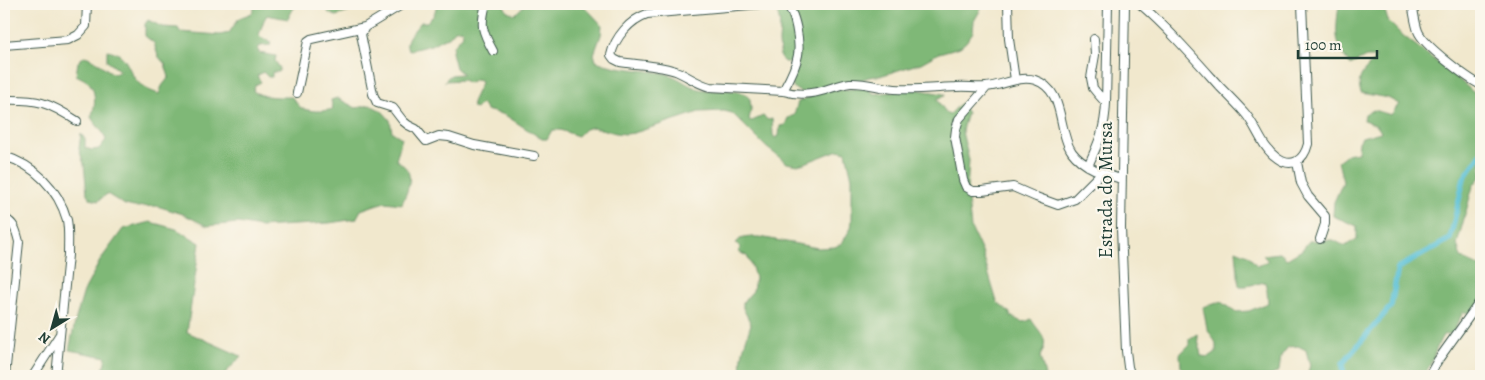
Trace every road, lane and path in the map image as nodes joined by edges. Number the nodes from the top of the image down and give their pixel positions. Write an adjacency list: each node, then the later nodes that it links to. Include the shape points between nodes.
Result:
1 (87, 4): 14 (street, via 86,26 68,40)
2 (403, 4): 12 (street)
3 (486, 4): 15 (street, via 483,28)
4 (761, 4): 19 (street, via 647,14 637,18 618,39 611,55 620,62 678,72 710,87)
5 (785, 4): 19 (street, via 793,14 799,54)
6 (1008, 4): 16 (street)
7 (1108, 4): 22 (street)
8 (1124, 4): 29 (street, Estrada do Mursa)
9 (1140, 4): 26 (street, via 1245,112 1267,149 1278,160)
10 (1302, 4): 26 (street, via 1308,144 1306,153)
11 (1412, 4): 17 (street, via 1418,32 1426,44)
12 (365, 27): 20 (street, via 308,41); 25 (street, via 360,34 375,100 380,105 393,108 426,141 439,136 448,137)
13 (1094, 39): 22 (street, via 1093,88)
14 (4, 45)
15 (493, 50)
16 (1015, 80): 18 (street); 27 (street, via 1034,80 1047,88 1058,105 1068,145)
17 (1481, 85)
18 (987, 87): 19 (street, via 899,89 850,83 816,93); 28 (street, via 959,119 956,129 962,180 966,187 982,191 1013,187 1058,204 1075,199)
19 (783, 92)
20 (297, 93)
21 (4, 100): 23 (street, via 41,102)
22 (1106, 103): 27 (street, via 1101,136)
23 (77, 121)
24 (4, 156): 33 (street, via 17,160 46,182 67,220 68,255)
25 (534, 156)
26 (1297, 162): 31 (street, via 1301,184 1325,216)
27 (1088, 166): 28 (street)
28 (1101, 172): 29 (street)
29 (1121, 179): 37 (street, Estrada do Mursa, via 1126,351)
30 (4, 218): 34 (street, via 16,228 19,242)
31 (1320, 239)
32 (1481, 300): 38 (street)
33 (61, 332): 35 (street); 36 (street)
34 (5, 376)
35 (33, 376)
36 (56, 376)
37 (1131, 376)
38 (1428, 376)

